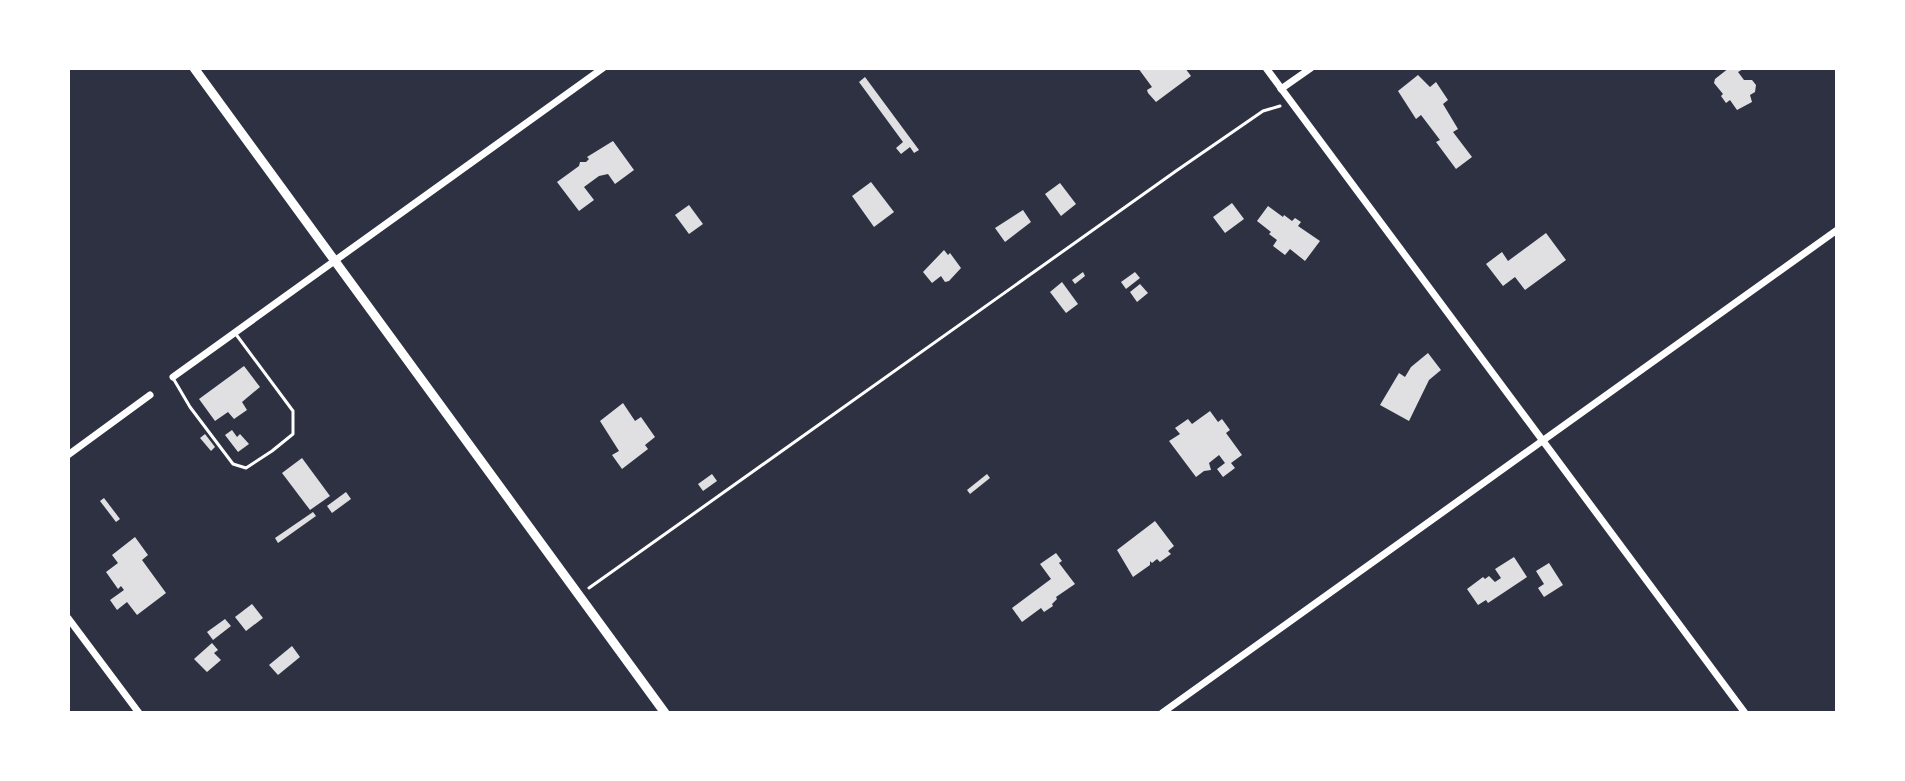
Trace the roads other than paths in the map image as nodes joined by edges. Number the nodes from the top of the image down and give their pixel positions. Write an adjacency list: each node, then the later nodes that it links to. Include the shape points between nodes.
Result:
1 (194, 68): 7 (main road)
2 (603, 68): 7 (street)
3 (1266, 68): 5 (street)
4 (1311, 68): 5 (street)
5 (1281, 89): 11 (street)
6 (1837, 230): 11 (street)
7 (334, 261): 8 (street); 15 (main road)
8 (235, 333): 9 (street); 9 (lane, via 293,411 293,434 272,451 246,468 233,464)
9 (173, 377)
10 (150, 395): 12 (street)
11 (1541, 440): 16 (street); 17 (street)
12 (68, 455)
13 (68, 618): 14 (street)
14 (139, 713)
15 (665, 713)
16 (1162, 713)
17 (1745, 713)

